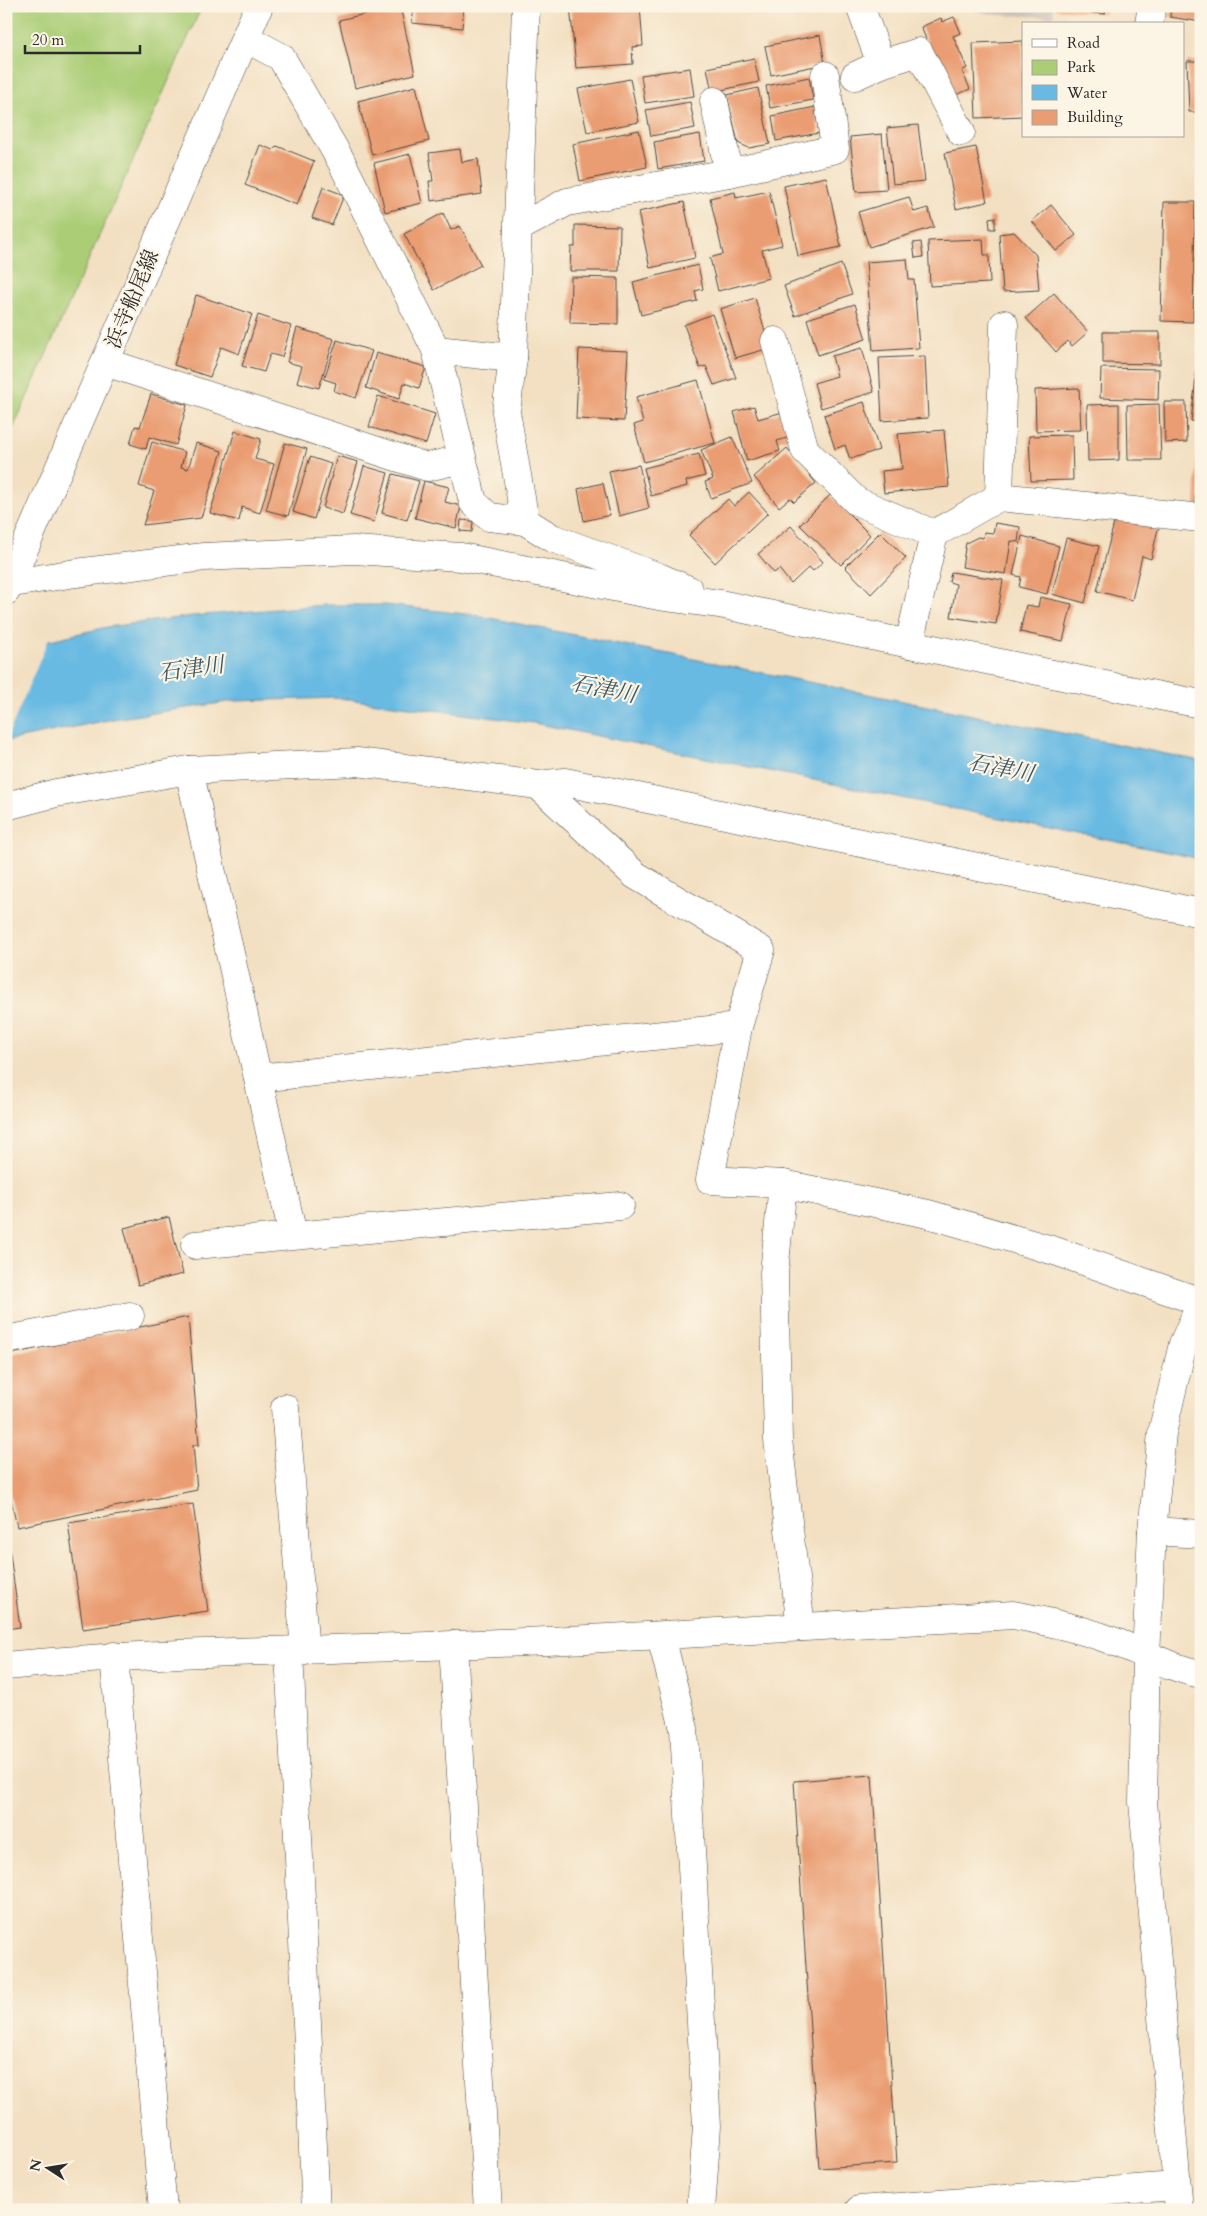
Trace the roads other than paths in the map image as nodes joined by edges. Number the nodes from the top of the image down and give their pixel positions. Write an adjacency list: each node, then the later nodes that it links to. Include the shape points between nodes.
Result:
1 (259, 6): 6 (street, 浜寺船尾線)
2 (526, 6): 13 (street)
3 (860, 6): 7 (street)
4 (1152, 6): 5 (street)
5 (1149, 22)
6 (245, 38): 16 (street, via 281,57 340,159); 18 (street, 浜寺船尾線)
7 (881, 64): 9 (street); 11 (street, via 919,52)
8 (825, 75): 12 (street, via 834,149)
9 (855, 76)
10 (714, 101): 12 (street)
11 (961, 132)
12 (729, 173): 13 (street, via 566,202)
13 (518, 228): 17 (street)
14 (1004, 324): 20 (street)
15 (775, 341): 23 (street, via 805,450 856,501)
16 (436, 350): 17 (street); 19 (street)
17 (513, 358): 22 (street, via 506,412)
18 (105, 362): 19 (street, via 427,467); 24 (street, 浜寺船尾線)
19 (462, 459): 22 (street, via 473,502 489,517)
20 (999, 497): 21 (street); 23 (street)
21 (1201, 518)
22 (525, 522): 25 (street, via 552,538 660,577)
23 (934, 534): 26 (street)
24 (8, 586): 25 (street, via 204,557 354,550 461,557 659,596)
25 (720, 604): 26 (street)
26 (909, 644): 27 (street)
27 (1201, 704)
28 (189, 770): 29 (street, via 357,762); 30 (street, via 56,793); 33 (street)
29 (538, 785): 31 (street, via 566,782); 32 (street, via 635,875 760,950)
30 (6, 806)
31 (1201, 913)
32 (738, 1027): 33 (street); 34 (street, via 710,1180)
33 (258, 1078): 36 (street)
34 (783, 1184): 38 (street, via 928,1214 1054,1251); 44 (street, via 774,1273 778,1440)
35 (620, 1206): 36 (street)
36 (293, 1235): 37 (street)
37 (195, 1245)
38 (1201, 1302): 42 (street, via 1183,1344 1162,1433)
39 (130, 1316): 40 (street)
40 (6, 1340)
41 (285, 1408): 47 (street)
42 (1152, 1531): 43 (street); 49 (street)
43 (1201, 1534)
44 (801, 1627): 45 (street); 49 (street, via 1013,1615 1056,1623 1102,1637)
45 (661, 1636): 46 (street); 56 (street, via 684,1728 706,2126)
46 (453, 1645): 47 (street); 55 (street)
47 (297, 1651): 48 (street); 54 (street)
48 (114, 1656): 50 (street); 53 (street)
49 (1146, 1656): 51 (street); 52 (street, via 1143,1802)
50 (6, 1666)
51 (1201, 1674)
52 (1183, 2203): 57 (street)
53 (163, 2210)
54 (316, 2210)
55 (488, 2210)
56 (701, 2210)
57 (860, 2210)

